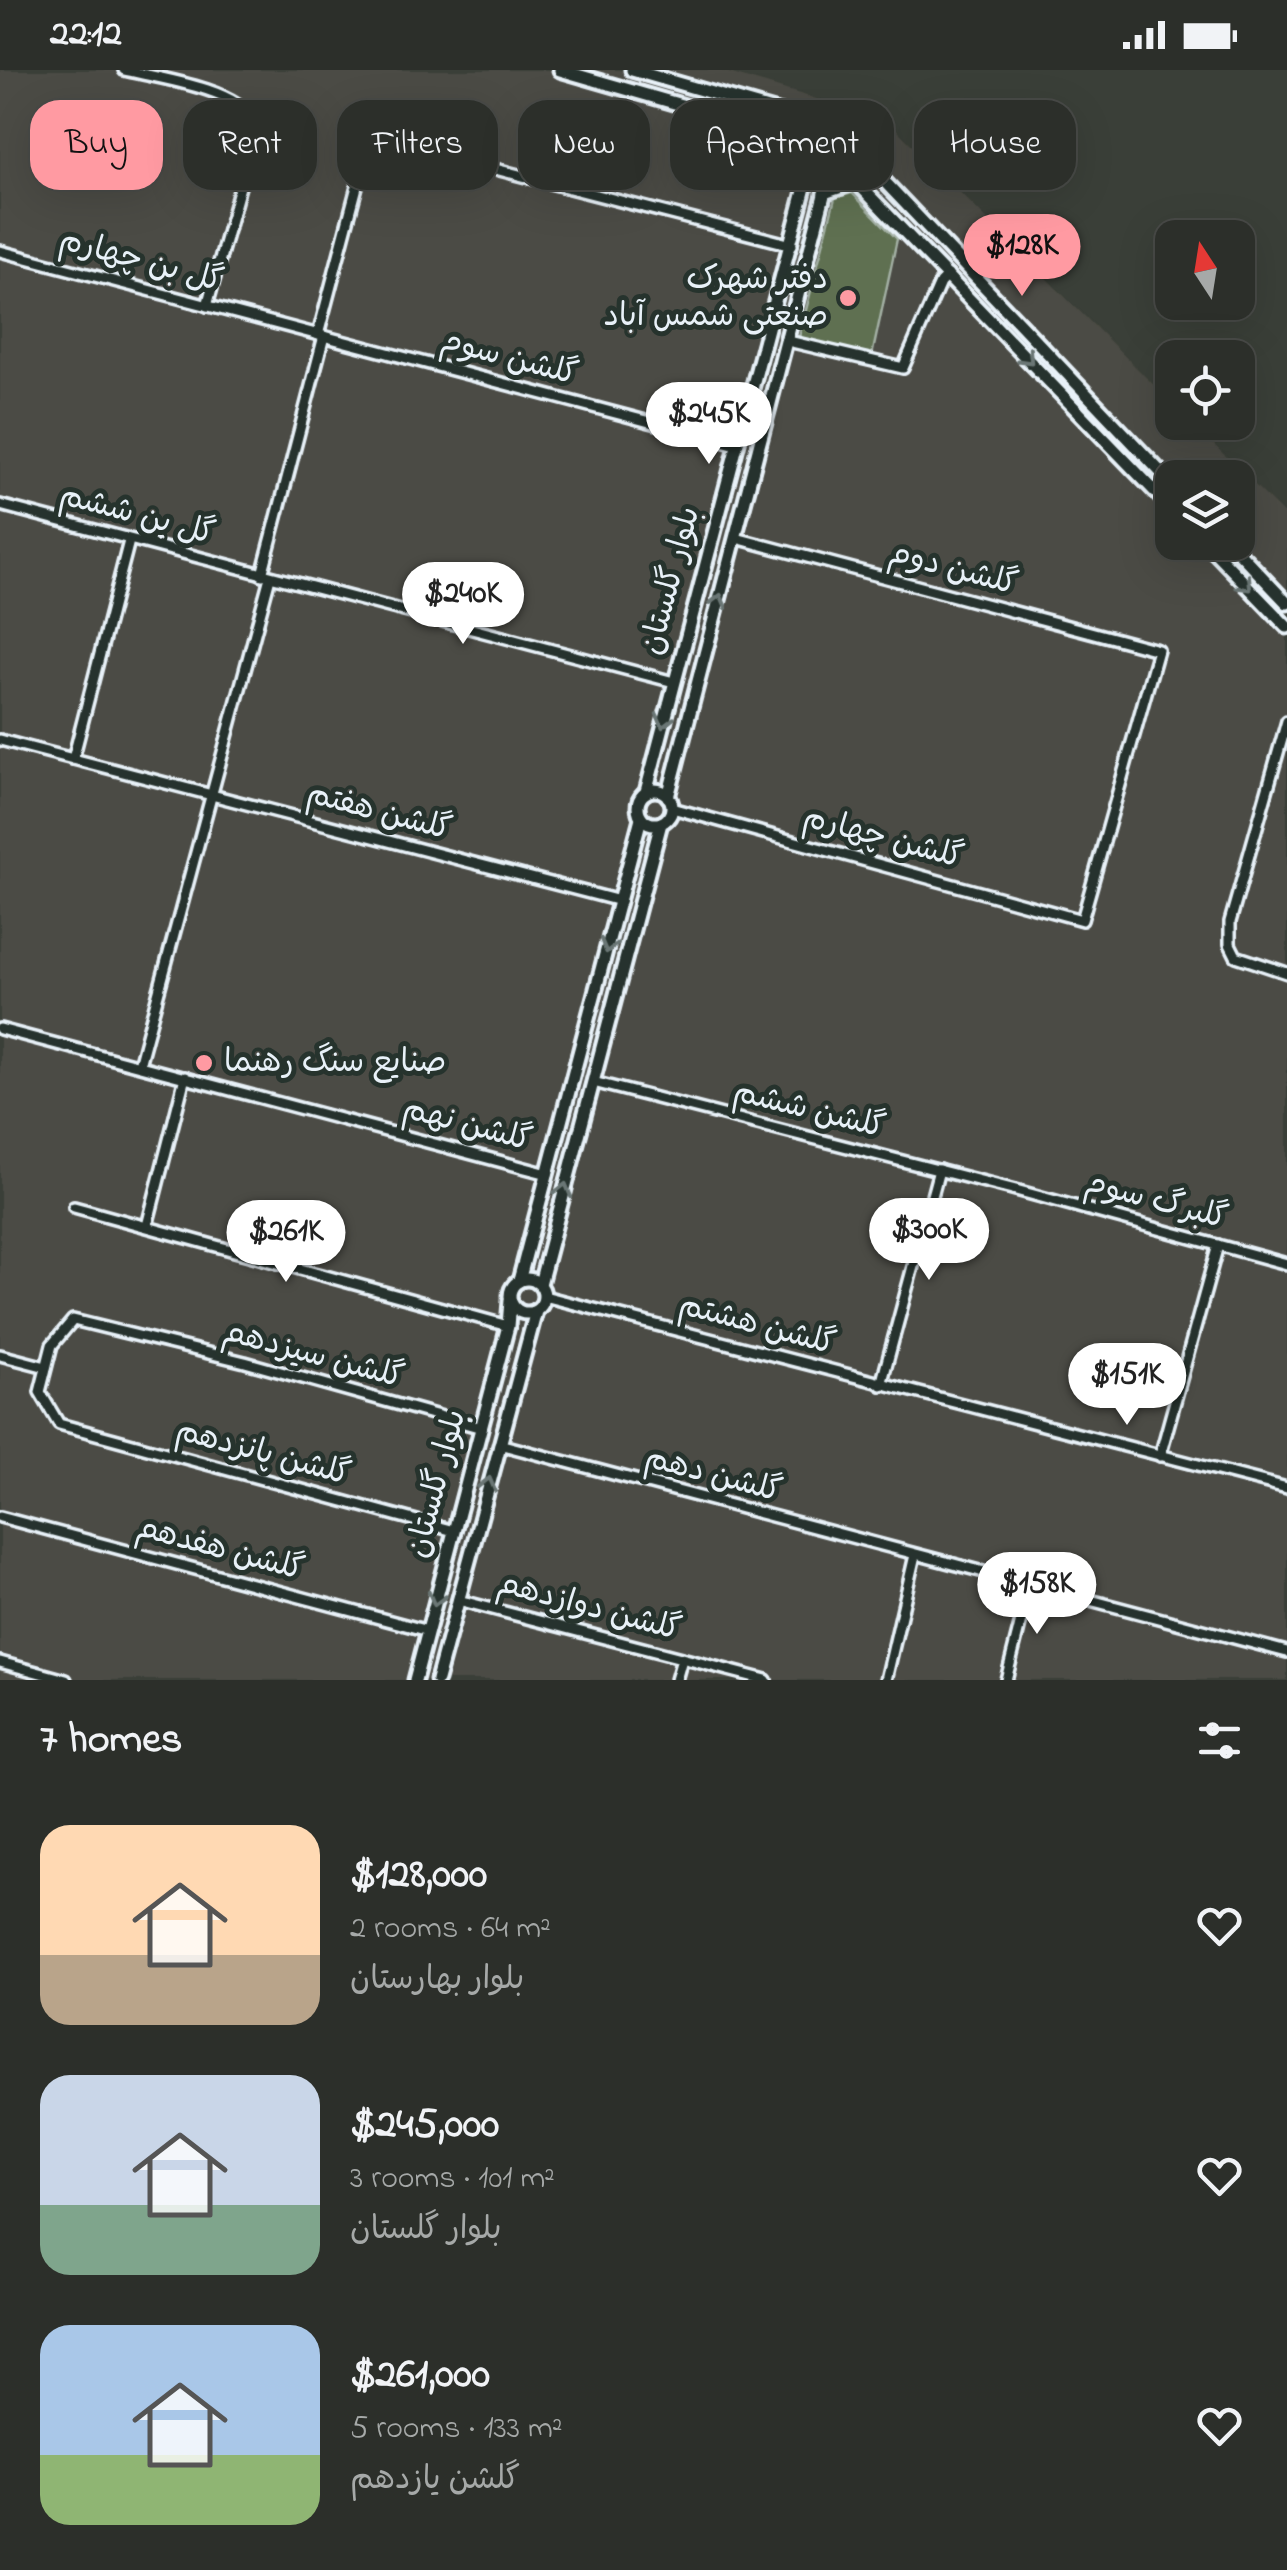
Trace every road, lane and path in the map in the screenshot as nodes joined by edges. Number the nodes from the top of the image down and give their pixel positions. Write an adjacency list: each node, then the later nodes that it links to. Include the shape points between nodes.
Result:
1 (124, 70): 16 (street, via 224,95 250,119 252,143)
2 (560, 70): 5 (street)
3 (632, 70): 4 (street)
4 (738, 100)
5 (670, 102)
6 (805, 190): 11 (street, بلوار گلستان)
7 (825, 190): 12 (street, بلوار گلستان)
8 (841, 190): 12 (street)
9 (864, 190): 15 (street)
10 (892, 190): 21 (street)
11 (803, 200): 12 (street); 13 (street, بلوار گلستان)
12 (822, 200): 19 (street, بلوار گلستان)
13 (792, 245): 18 (street, via 394,143 367,158 360,175); 20 (street, بلوار گلستان)
14 (0, 251): 16 (street, گل بن چهارم)
15 (948, 275): 19 (street, via 903,368); 22 (street, one-way to 22)
16 (207, 306): 17 (street, گل بن چهارم)
17 (268, 322): 18 (street, گلشن سوم)
18 (321, 335): 20 (street, گلشن سوم); 28 (street)
19 (788, 341): 24 (street, بلوار گلستان)
20 (736, 445): 31 (street, بلوار گلستان)
21 (1155, 466)
22 (1155, 491)
23 (0, 505): 25 (street, گل بن ششم)
24 (736, 538): 37 (street, بلوار گلستان, one-way to 24); 41 (street, گلشن دوم, via 1158,650)
25 (130, 540): 28 (street, گل بن ششم); 34 (street)
26 (1222, 560): 30 (street, one-way to 30)
27 (1245, 560): 29 (street)
28 (266, 576): 31 (street, گل بن ششم); 36 (street)
29 (1287, 603)
30 (1287, 627)
31 (674, 682): 35 (street, بلوار گلستان, one-way to 35)
32 (1287, 720): 42 (street, via 1230,922 1236,956)
33 (0, 740): 34 (street, گلشن هفتم)
34 (73, 759): 36 (street, گلشن هفتم)
35 (646, 792): 37 (street, via 656,790); 38 (street, via 637,806)
36 (212, 795): 40 (street, گلشن هفتم); 44 (street)
37 (670, 802): 39 (street); 41 (street, گلشن چهارم)
38 (641, 818): 39 (street); 40 (street)
39 (661, 823): 46 (street)
40 (620, 901): 48 (street, one-way to 48)
41 (1082, 920)
42 (1287, 973)
43 (0, 1030): 44 (street, گلشن نهم)
44 (139, 1065): 45 (street, گلشن نهم)
45 (185, 1077): 48 (street, گلشن نهم); 51 (street)
46 (593, 1082): 47 (street, گلشن ششم); 55 (street, one-way to 46)
47 (938, 1170): 49 (street, گلشن ششم); 61 (street)
48 (548, 1174): 54 (street)
49 (1012, 1189): 52 (street, گلبرگ سوم)
50 (74, 1207): 51 (street)
51 (147, 1226): 58 (street)
52 (1218, 1246): 53 (street, گلبرگ سوم); 64 (street)
53 (1287, 1264)
54 (519, 1281): 55 (street, via 530,1279); 56 (street)
55 (542, 1290): 57 (street); 61 (street, گلشن هشتم)
56 (510, 1301): 57 (street, via 519,1312); 58 (street, بلوار گلستان)
57 (536, 1311): 63 (street, بلوار گلستان)
58 (508, 1326): 62 (street, بلوار گلستان)
59 (0, 1355): 60 (street)
60 (46, 1368): 62 (street, گلشن سیزدهم, via 52,1346 73,1320); 67 (street, گلشن پانزدهم, via 40,1392 59,1424)
61 (881, 1385): 64 (street, گلشن هشتم)
62 (482, 1428): 67 (street, بلوار گلستان)
63 (498, 1444): 68 (street, گلشن دهم); 70 (street, بلوار گلستان, one-way to 63)
64 (1160, 1456): 65 (street, گلشن هشتم)
65 (1287, 1488)
66 (0, 1517): 71 (street, گلشن هفدهم)
67 (454, 1531): 71 (street, بلوار گلستان, one-way to 71)
68 (915, 1556): 69 (street, گلشن دهم); 80 (street)
69 (1030, 1585): 72 (street, گلشن دهم); 81 (street)
70 (458, 1600): 73 (street, گلشن دوازدهم); 77 (street, بلوار گلستان)
71 (428, 1632): 76 (street, بلوار گلستان)
72 (1287, 1652)
73 (682, 1659): 78 (street); 79 (street, گلشن دوازدهم)
74 (0, 1662): 75 (street)
75 (66, 1680)
76 (415, 1680)
77 (437, 1680)
78 (676, 1680)
79 (766, 1680)
80 (886, 1680)
81 (1006, 1680)

